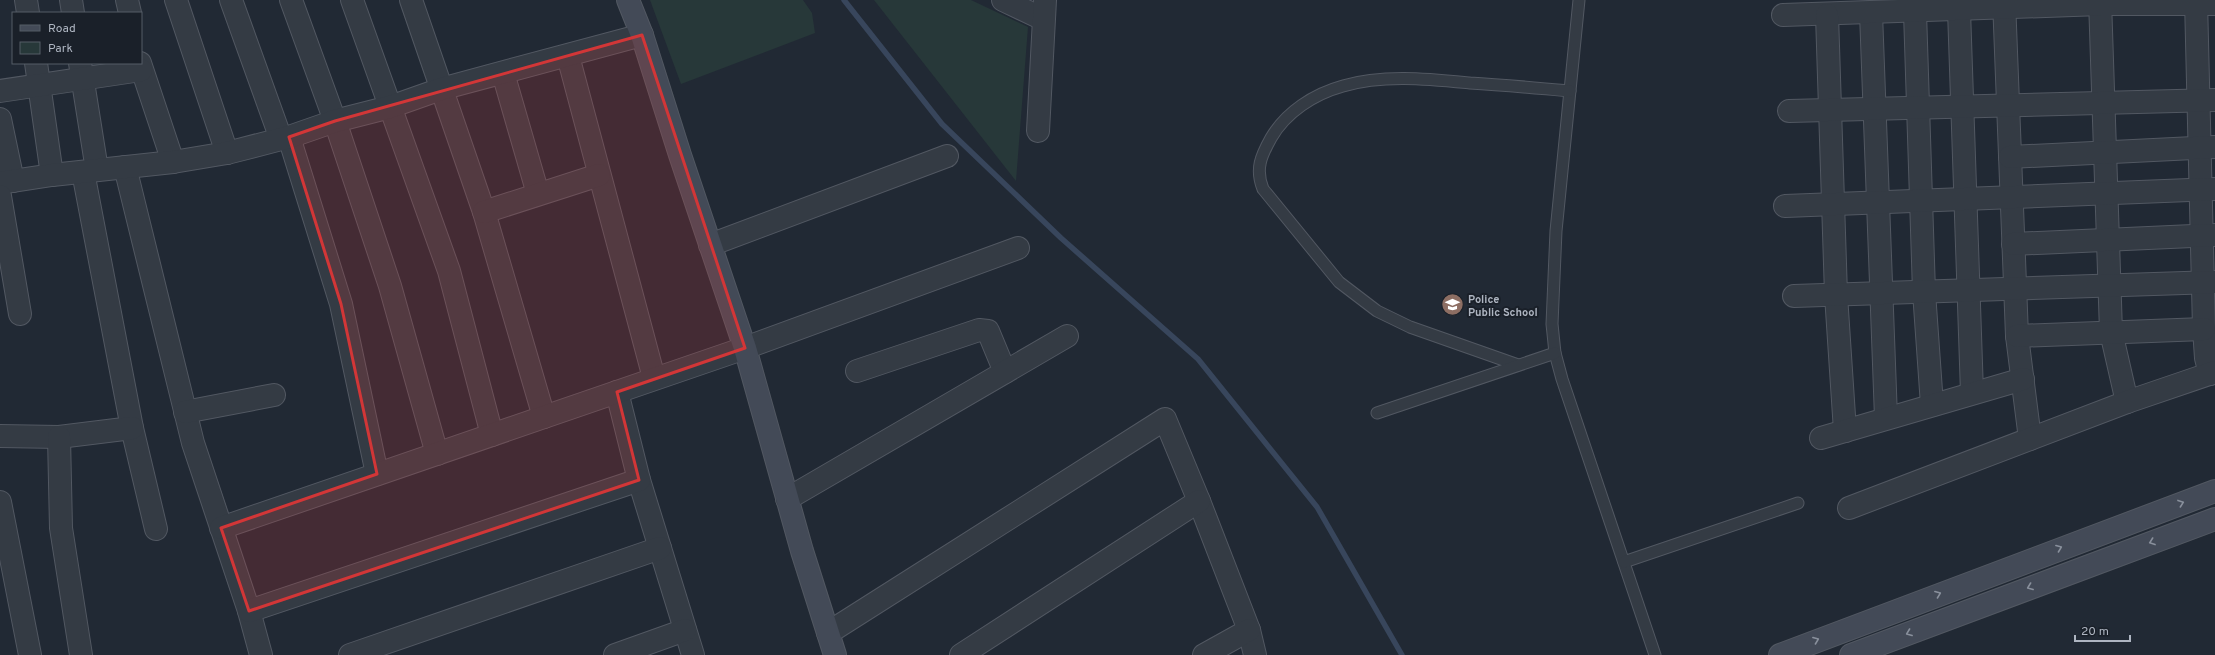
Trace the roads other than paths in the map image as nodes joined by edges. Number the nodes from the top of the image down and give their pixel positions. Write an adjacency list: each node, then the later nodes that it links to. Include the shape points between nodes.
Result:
1 (26, 0): 17 (street)
2 (71, 0): 18 (street)
3 (127, 0): 19 (street)
4 (176, 0): 49 (street)
5 (231, 0): 46 (street)
6 (291, 0): 44 (street)
7 (352, 0): 38 (street)
8 (411, 0): 31 (street)
9 (628, 0): 24 (main road)
10 (1003, 0): 15 (street)
11 (1579, 0): 33 (lane)
12 (2100, 2): 13 (street); 14 (street); 35 (street)
13 (2203, 3): 34 (street)
14 (2004, 4): 16 (street); 37 (street)
15 (1044, 9): 45 (street)
16 (1959, 10): 20 (street); 36 (street)
17 (28, 12)
18 (73, 12)
19 (130, 12)
20 (1915, 12): 21 (street); 39 (street)
21 (1871, 13): 23 (street); 40 (street)
22 (1783, 15): 23 (street)
23 (1827, 15): 41 (street)
24 (642, 35): 25 (street); 70 (main road)
25 (568, 56): 29 (street); 56 (street)
26 (36, 64): 30 (street)
27 (140, 67): 28 (street); 52 (street)
28 (81, 71): 30 (street); 54 (street)
29 (502, 73): 31 (street); 60 (street)
30 (39, 86): 32 (street); 55 (street)
31 (441, 89): 38 (street); 67 (street)
32 (0, 91)
33 (1570, 91): 87 (lane, via 1556,231 1552,324); 88 (lane, via 1428,79 1372,80 1343,86 1314,98 1292,113 1276,130 1262,154 1258,167 1263,189 1339,282 1377,311 1410,327)
34 (2207, 100): 35 (street); 47 (street)
35 (2104, 103): 37 (street); 48 (street)
36 (1962, 106): 37 (street); 39 (street); 62 (street)
37 (2008, 106): 51 (street)
38 (390, 107): 44 (street); 105 (street, via 449,271)
39 (1918, 108): 40 (street); 63 (street)
40 (1874, 109): 41 (street); 64 (street)
41 (1830, 110): 42 (street); 65 (street)
42 (1789, 112)
43 (0, 119): 57 (street)
44 (335, 121): 46 (street); 110 (street, via 390,286)
45 (1038, 131)
46 (285, 138): 49 (street); 111 (street, via 341,304)
47 (2208, 147): 48 (street); 58 (street)
48 (2106, 152): 51 (street); 59 (street)
49 (226, 153): 52 (street)
50 (947, 156): 70 (street)
51 (2010, 157): 61 (street)
52 (173, 162): 53 (street)
53 (125, 167): 54 (street); 99 (street)
54 (90, 171): 55 (street); 103 (street)
55 (52, 175): 57 (street)
56 (599, 175): 60 (street); 92 (street)
57 (4, 187): 81 (street)
58 (2208, 189): 59 (street); 68 (street)
59 (2107, 193): 61 (street); 69 (street)
60 (538, 194): 67 (street)
61 (2012, 197): 62 (street); 71 (street)
62 (1965, 199): 63 (street); 76 (street)
63 (1921, 201): 64 (street); 77 (street)
64 (1877, 202): 65 (street); 78 (street)
65 (1833, 204): 66 (street); 79 (street)
66 (1785, 206)
67 (484, 212): 101 (street)
68 (2208, 235): 69 (street); 73 (street)
69 (2108, 240): 71 (street); 74 (street)
70 (710, 244): 86 (main road)
71 (2013, 244): 75 (street)
72 (1018, 248): 86 (street)
73 (2209, 282): 74 (street); 82 (street)
74 (2110, 286): 75 (street); 83 (street)
75 (2015, 290): 76 (street); 85 (street)
76 (1968, 291): 77 (street); 95 (street)
77 (1924, 292): 78 (street); 98 (street)
78 (1880, 294): 79 (street); 102 (street)
79 (1836, 295): 80 (street); 104 (street)
80 (1794, 296)
81 (20, 314)
82 (2204, 329): 83 (street); 91 (street, via 2206,358)
83 (2111, 332): 85 (street); 97 (street)
84 (1067, 336): 90 (street)
85 (2017, 336): 93 (street)
86 (745, 348): 92 (street); 114 (main road)
87 (1555, 353): 88 (lane); 123 (lane)
88 (1518, 365): 100 (lane)
89 (857, 371): 90 (street, via 979,330 988,331)
90 (1006, 372): 114 (street)
91 (2212, 373): 97 (street)
92 (654, 378): 94 (street)
93 (2023, 379): 95 (street); 109 (street)
94 (617, 392): 101 (street); 112 (street)
95 (1972, 393): 98 (street)
96 (274, 395): 99 (street)
97 (2127, 402): 109 (street)
98 (1932, 405): 102 (street)
99 (185, 412): 120 (street)
100 (1377, 413)
101 (544, 417): 105 (street)
102 (1886, 418): 104 (street)
103 (132, 428): 107 (street); 121 (street)
104 (1845, 431): 108 (street)
105 (492, 435): 110 (street)
106 (0, 436): 107 (street)
107 (59, 437): 129 (street, via 61,528)
108 (1821, 438)
109 (2030, 439): 118 (street)
110 (437, 454): 111 (street)
111 (377, 474): 120 (street)
112 (639, 480): 122 (street); 124 (street)
113 (2215, 491): 139 (main road, one-way to 113)
114 (787, 499): 127 (main road)
115 (1199, 501): 126 (street); 127 (street, via 1164,419); 135 (street)
116 (0, 502): 128 (street)
117 (1798, 503): 123 (lane)
118 (1849, 508)
119 (2215, 519): 140 (main road, one-way to 140)
120 (221, 528): 124 (street)
121 (156, 529)
122 (660, 548): 125 (street); 131 (street)
123 (1624, 562): 138 (lane)
124 (249, 611): 130 (street)
125 (685, 630): 132 (street); 133 (street)
126 (1249, 630): 136 (street); 137 (street)
127 (828, 633): 134 (main road)
128 (30, 655)
129 (81, 655)
130 (261, 655)
131 (350, 655)
132 (615, 655)
133 (693, 655)
134 (835, 655)
135 (961, 655)
136 (1204, 655)
137 (1255, 655)
138 (1655, 655)
139 (1780, 655)
140 (1851, 655)

